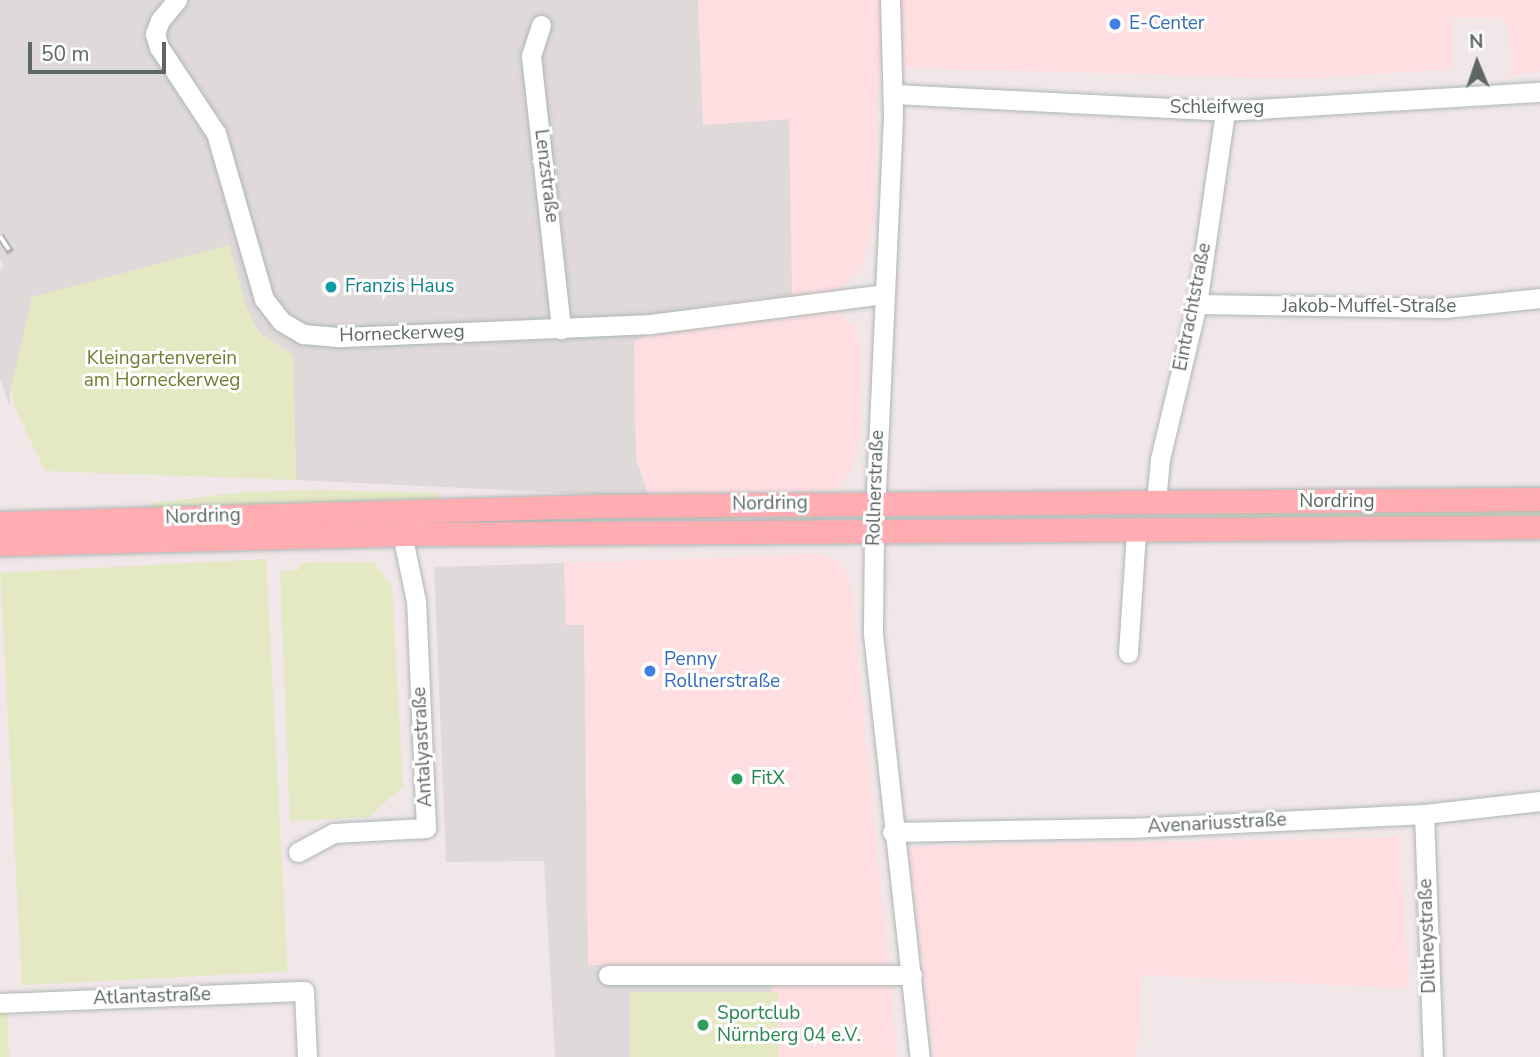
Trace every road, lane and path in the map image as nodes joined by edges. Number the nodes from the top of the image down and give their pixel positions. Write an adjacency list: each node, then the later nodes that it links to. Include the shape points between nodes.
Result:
1 (177, 0): 10 (street, Horneckerweg, via 160,20 155,34 159,47 216,134 264,299 281,321 303,334 319,336)
2 (890, 0): 5 (street, Rollnerstraße)
3 (541, 24): 10 (street, Lenzstraße, via 531,56)
4 (1540, 93): 6 (street, Schleifweg)
5 (894, 94): 6 (street, Schleifweg); 7 (street, Rollnerstraße)
6 (1225, 111): 9 (street, Eintrachtstraße)
7 (884, 294): 10 (street, Horneckerweg, via 707,318); 13 (street, Rollnerstraße)
8 (1540, 298): 9 (street, Jakob-Muffel-Straße, via 1444,308)
9 (1197, 304): 12 (street, Eintrachtstraße, via 1160,459)
10 (561, 329)
11 (1540, 499): 12 (main road, Nordring)
12 (1156, 502): 13 (main road, Nordring)
13 (875, 503): 14 (main road, Nordring); 16 (street, Rollnerstraße)
14 (0, 523)
15 (1540, 527): 17 (main road, Nordring)
16 (874, 532): 17 (main road, Nordring); 18 (main road, Nordring); 23 (street, Rollnerstraße, via 873,634)
17 (1136, 532): 20 (street)
18 (402, 534): 19 (main road, Nordring); 24 (street, Antalyastraße, via 416,601 426,828 333,833)
19 (0, 544)
20 (1128, 653)
21 (1540, 801): 22 (street, Avenariusstraße)
22 (1424, 814): 23 (street, Avenariusstraße, via 1129,828); 30 (street, Diltheystraße)
23 (892, 832): 26 (street, Rollnerstraße)
24 (298, 852)
25 (608, 975): 26 (street)
26 (912, 975): 29 (street, Rollnerstraße)
27 (0, 1003): 28 (street, Atlantastraße, via 304,991)
28 (307, 1057)
29 (920, 1057)
30 (1433, 1057)

